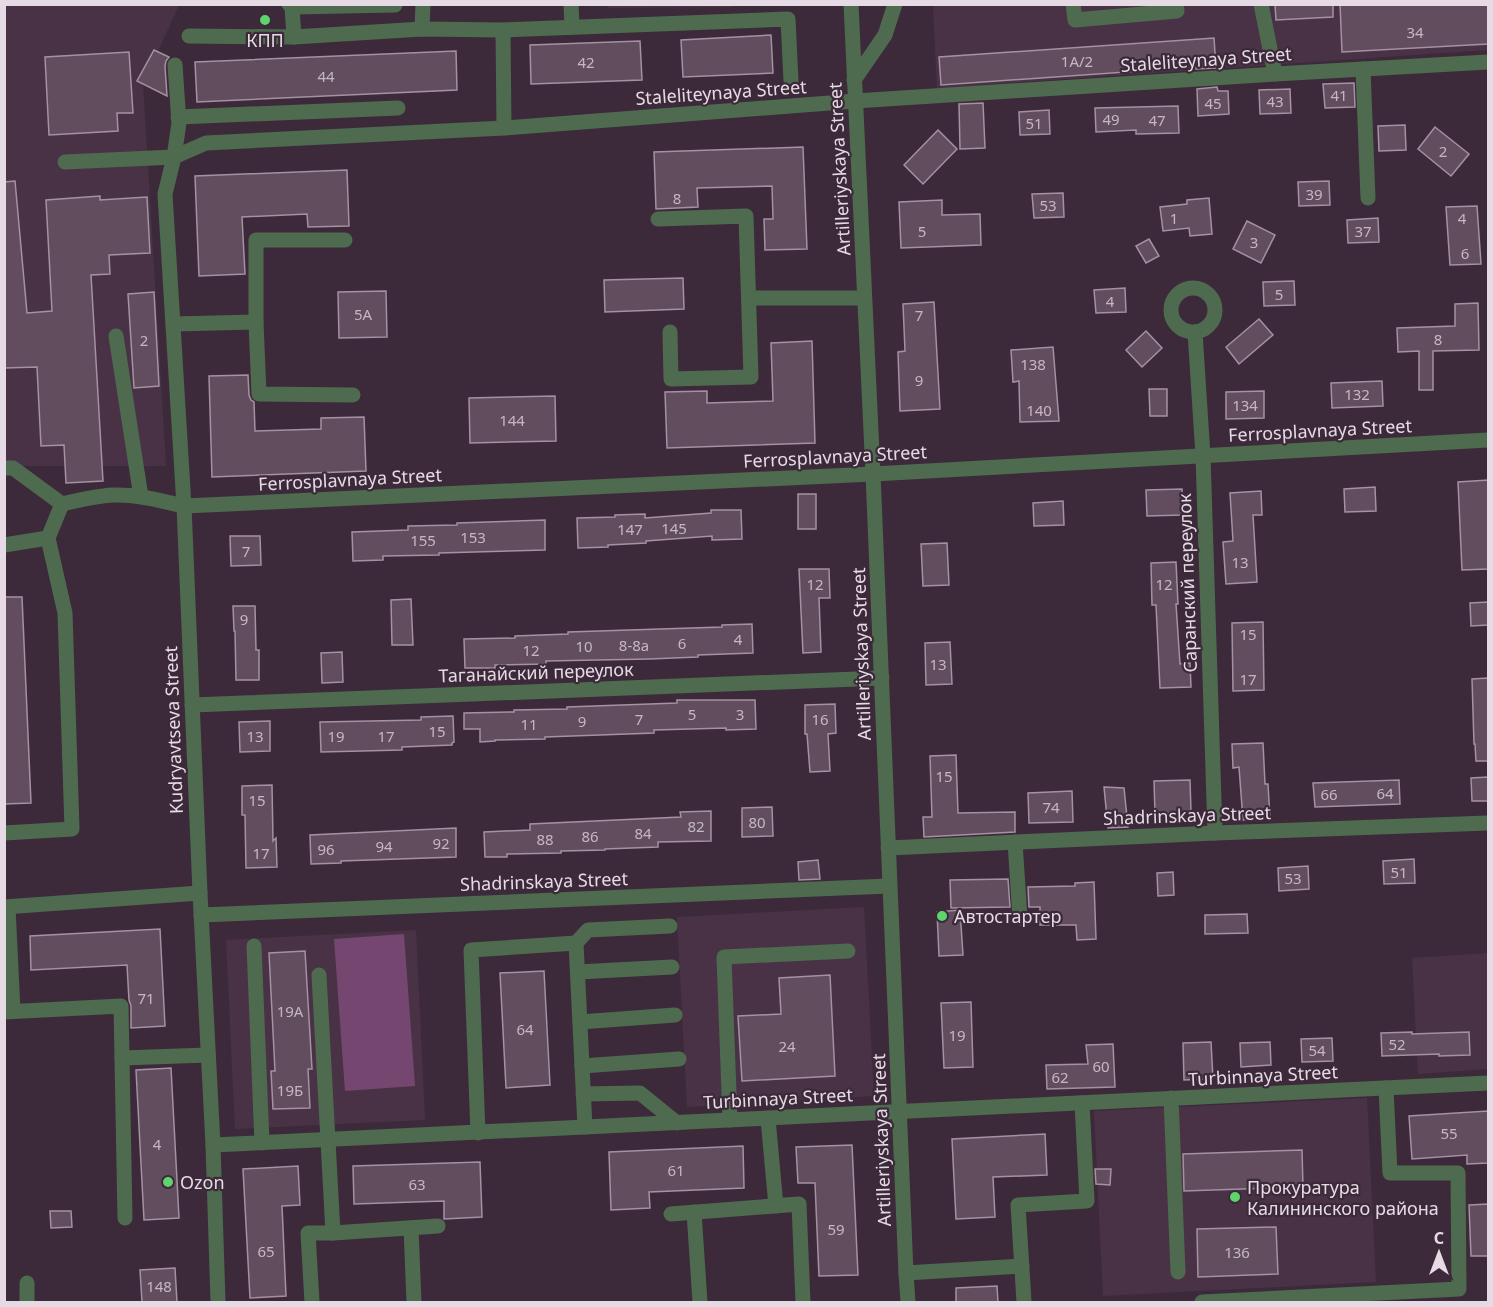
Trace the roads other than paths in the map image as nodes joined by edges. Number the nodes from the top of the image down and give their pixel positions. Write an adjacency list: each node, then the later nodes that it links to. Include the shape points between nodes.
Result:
1 (423, 4): 11 (street)
2 (571, 4): 10 (street)
3 (851, 4): 19 (street, Artilleriyskaya Street)
4 (895, 4): 19 (street, via 885,35)
5 (1073, 4): 6 (street, via 1075,20 1177,11)
6 (1176, 4)
7 (1261, 4): 18 (street)
8 (395, 5): 9 (street)
9 (290, 6): 14 (street)
10 (572, 27): 12 (street); 20 (street, via 788,18)
11 (422, 30): 12 (street); 14 (street)
12 (503, 30): 24 (street)
13 (189, 36): 14 (street)
14 (294, 37)
15 (1488, 62): 17 (street, Staleliteynaya Street)
16 (175, 65): 23 (street, Kudryavtseva Street)
17 (1364, 69): 18 (street, Staleliteynaya Street); 27 (street)
18 (1275, 74): 21 (street, Staleliteynaya Street)
19 (854, 80): 21 (street, Artilleriyskaya Street)
20 (791, 81)
21 (855, 101): 24 (street, Staleliteynaya Street); 31 (street, Artilleriyskaya Street)
22 (398, 108): 23 (street)
23 (178, 117): 25 (street, Kudryavtseva Street)
24 (504, 128): 25 (street, Staleliteynaya Street, via 206,143)
25 (174, 157): 26 (street); 33 (street, Kudryavtseva Street, via 165,194)
26 (65, 162)
27 (1368, 198)
28 (658, 219): 30 (street, via 746,216)
29 (345, 240): 32 (street, via 256,240)
30 (749, 298): 31 (street); 34 (street, via 751,377 671,379)
31 (864, 298): 41 (street, Artilleriyskaya Street)
32 (256, 322): 33 (street); 37 (street, via 259,394)
33 (173, 324): 44 (street, Kudryavtseva Street)
34 (670, 332)
35 (1195, 332): 39 (street, Саранский переулок)
36 (116, 336): 42 (street)
37 (353, 395)
38 (1488, 440): 39 (street, Ferrosplavnaya Street)
39 (1203, 456): 41 (street, Ferrosplavnaya Street); 51 (street, Саранский переулок)
40 (4, 468): 43 (street, via 13,468)
41 (873, 474): 44 (street, Ferrosplavnaya Street); 47 (street, Artilleriyskaya Street)
42 (141, 497): 43 (street, Ferrosplavnaya Street, via 106,496); 44 (street, Ferrosplavnaya Street)
43 (62, 504): 45 (street)
44 (184, 506): 48 (street, Kudryavtseva Street)
45 (48, 538): 46 (street); 50 (street, via 65,613 72,829)
46 (4, 545)
47 (882, 678): 48 (street, Таганайский переулок); 53 (street, Artilleriyskaya Street)
48 (192, 705): 55 (street, Kudryavtseva Street)
49 (1488, 823): 51 (street, Shadrinskaya Street)
50 (4, 833)
51 (1215, 833): 52 (street, Shadrinskaya Street)
52 (1015, 842): 53 (street, Shadrinskaya Street); 58 (street)
53 (888, 848): 54 (street, Artilleriyskaya Street)
54 (889, 886): 57 (street, Shadrinskaya Street); 78 (street, Artilleriyskaya Street)
55 (200, 893): 56 (street); 57 (street, Kudryavtseva Street)
56 (6, 907): 66 (street)
57 (201, 915): 69 (street, Kudryavtseva Street)
58 (1020, 918)
59 (670, 926): 60 (street, via 588,930)
60 (576, 943): 64 (street); 83 (street, via 471,950)
61 (254, 946): 85 (street)
62 (848, 951): 80 (street, via 724,957)
63 (672, 967): 64 (street)
64 (578, 972): 68 (street)
65 (319, 975): 84 (street)
66 (9, 1011): 70 (street, via 121,1006)
67 (675, 1016): 68 (street)
68 (580, 1022): 72 (street)
69 (208, 1055): 70 (street); 86 (street, Kudryavtseva Street)
70 (122, 1058): 90 (street)
71 (678, 1059): 72 (street)
72 (582, 1066): 75 (street)
73 (1488, 1083): 74 (street, Turbinnaya Street)
74 (1386, 1088): 76 (street, Turbinnaya Street); 106 (street, via 1390,1173 1458,1173 1459,1289)
75 (584, 1094): 81 (street, via 640,1092); 82 (street)
76 (1171, 1098): 77 (street, Turbinnaya Street); 95 (street)
77 (1082, 1103): 78 (street, Turbinnaya Street); 94 (street, via 1087,1201 1018,1205)
78 (899, 1112): 79 (street, Turbinnaya Street); 96 (street, Artilleriyskaya Street)
79 (768, 1119): 80 (street, Turbinnaya Street); 87 (street)
80 (730, 1120): 81 (street, Turbinnaya Street)
81 (677, 1123): 82 (street, Turbinnaya Street)
82 (585, 1127): 83 (street, Turbinnaya Street)
83 (478, 1133): 84 (street, Turbinnaya Street)
84 (328, 1140): 85 (street, Turbinnaya Street); 93 (street)
85 (262, 1143): 86 (street, Turbinnaya Street)
86 (213, 1145): 99 (street, Kudryavtseva Street)
87 (776, 1206): 88 (street); 103 (street, via 799,1204)
88 (694, 1212): 89 (street); 102 (street)
89 (671, 1214)
90 (125, 1218)
91 (438, 1226): 92 (street)
92 (411, 1228): 93 (street); 101 (street)
93 (333, 1233): 100 (street, via 308,1233)
94 (1022, 1266): 96 (street); 105 (street)
95 (1178, 1272)
96 (906, 1273): 104 (street, Artilleriyskaya Street)
97 (27, 1283): 98 (street)
98 (27, 1302)
99 (218, 1302)
100 (312, 1302)
101 (414, 1302)
102 (700, 1302)
103 (803, 1302)
104 (909, 1302)
105 (1024, 1302)
106 (1202, 1302)

